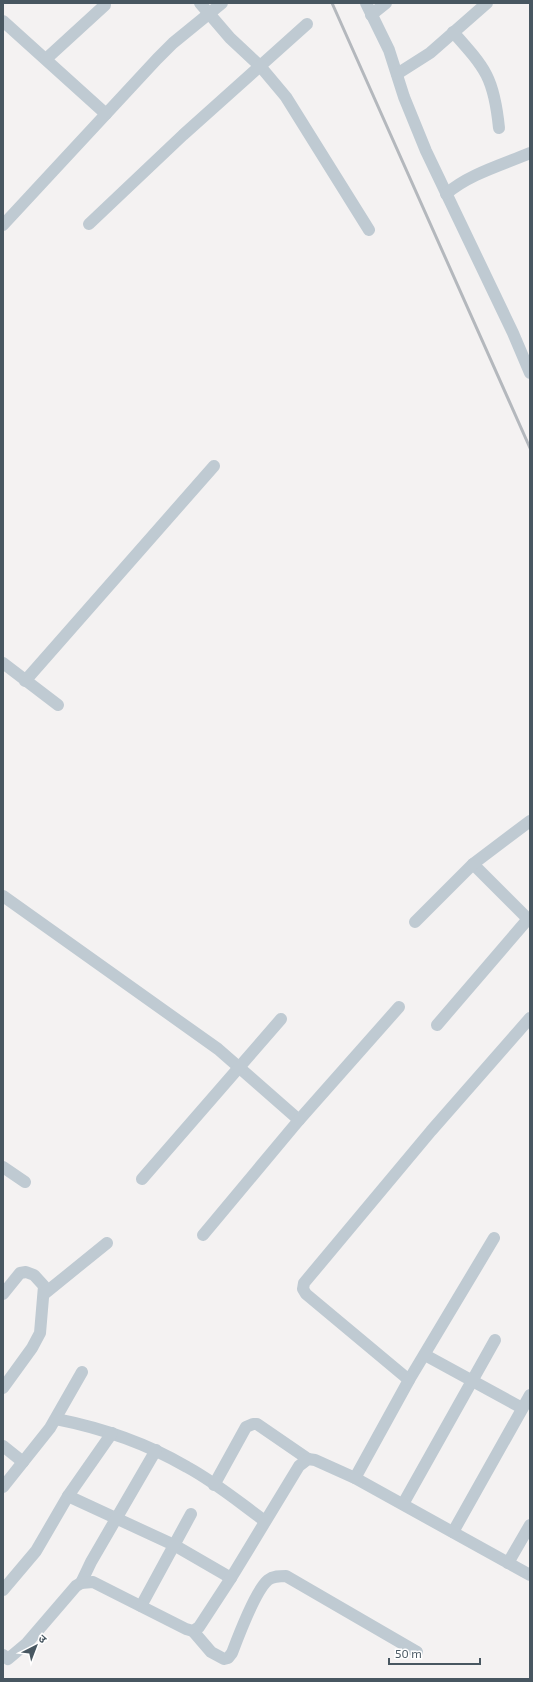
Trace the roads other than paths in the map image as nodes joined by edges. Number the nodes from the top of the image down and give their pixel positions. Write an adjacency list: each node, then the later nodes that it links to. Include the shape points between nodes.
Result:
1 (200, 3): 7 (street)
2 (222, 3): 7 (street)
3 (366, 3): 8 (street)
4 (386, 3): 8 (street)
5 (487, 3): 11 (street)
6 (106, 5): 12 (street)
7 (209, 14): 13 (street); 15 (street, via 168,48)
8 (371, 15): 14 (street)
9 (3, 21): 12 (street)
10 (307, 24): 13 (street)
11 (453, 32): 14 (street, via 430,53); 16 (street, via 477,59 490,80 496,99)
12 (46, 59): 15 (street)
13 (260, 66): 19 (street); 21 (street, via 303,122)
14 (397, 74): 18 (street, via 426,152)
15 (106, 114): 20 (street)
16 (499, 128)
17 (530, 153): 18 (street, via 471,178)
18 (446, 194): 22 (street)
19 (88, 224)
20 (3, 225)
21 (369, 230)
22 (530, 373)
23 (214, 466): 25 (street)
24 (3, 663): 25 (street)
25 (25, 681): 26 (street)
26 (58, 705)
27 (530, 821): 28 (street)
28 (473, 864): 30 (street); 31 (street)
29 (3, 896): 36 (street)
30 (529, 920): 35 (street)
31 (415, 922)
32 (399, 1007): 37 (street)
33 (530, 1018): 49 (street, via 431,1131 304,1283 303,1289 306,1294)
34 (281, 1019): 36 (street)
35 (437, 1025)
36 (240, 1068): 37 (street); 39 (street)
37 (299, 1120): 41 (street)
38 (3, 1167): 40 (street)
39 (142, 1179)
40 (25, 1182)
41 (203, 1235)
42 (494, 1238): 47 (street)
43 (107, 1243): 45 (street)
44 (3, 1294): 45 (street, via 20,1274 26,1272 34,1275 44,1286)
45 (44, 1294): 51 (street, via 40,1333)
46 (495, 1340): 50 (street)
47 (424, 1355): 49 (street); 50 (street)
48 (82, 1372): 54 (street)
49 (409, 1380): 60 (street)
50 (472, 1381): 53 (street); 64 (street)
51 (3, 1388)
52 (530, 1395): 53 (street)
53 (522, 1408): 69 (street)
54 (56, 1419): 55 (street); 59 (street)
55 (112, 1433): 57 (street); 63 (street)
56 (3, 1446): 59 (street)
57 (156, 1450): 61 (street); 66 (street)
58 (308, 1460): 60 (street, via 315,1460); 61 (street, via 256,1424 252,1424 246,1427); 67 (street, via 299,1466)
59 (23, 1462): 62 (street)
60 (355, 1478): 64 (street)
61 (214, 1484): 67 (street)
62 (3, 1487)
63 (68, 1496): 66 (street); 75 (street, via 36,1551)
64 (403, 1504): 69 (street)
65 (190, 1514): 70 (street)
66 (117, 1518): 70 (street); 74 (street)
67 (265, 1521): 73 (street)
68 (530, 1525): 71 (street)
69 (453, 1532): 71 (street)
70 (174, 1545): 73 (street); 76 (street)
71 (508, 1563): 72 (street)
72 (530, 1576)
73 (231, 1578): 77 (street, via 202,1622)
74 (81, 1583): 76 (street, via 93,1582); 79 (street, via 71,1591 27,1643 8,1659)
75 (3, 1590)
76 (141, 1606): 77 (street)
77 (193, 1631): 78 (street, via 211,1652 224,1659 228,1658 265,1583 286,1576)
78 (417, 1652)
79 (3, 1655)

